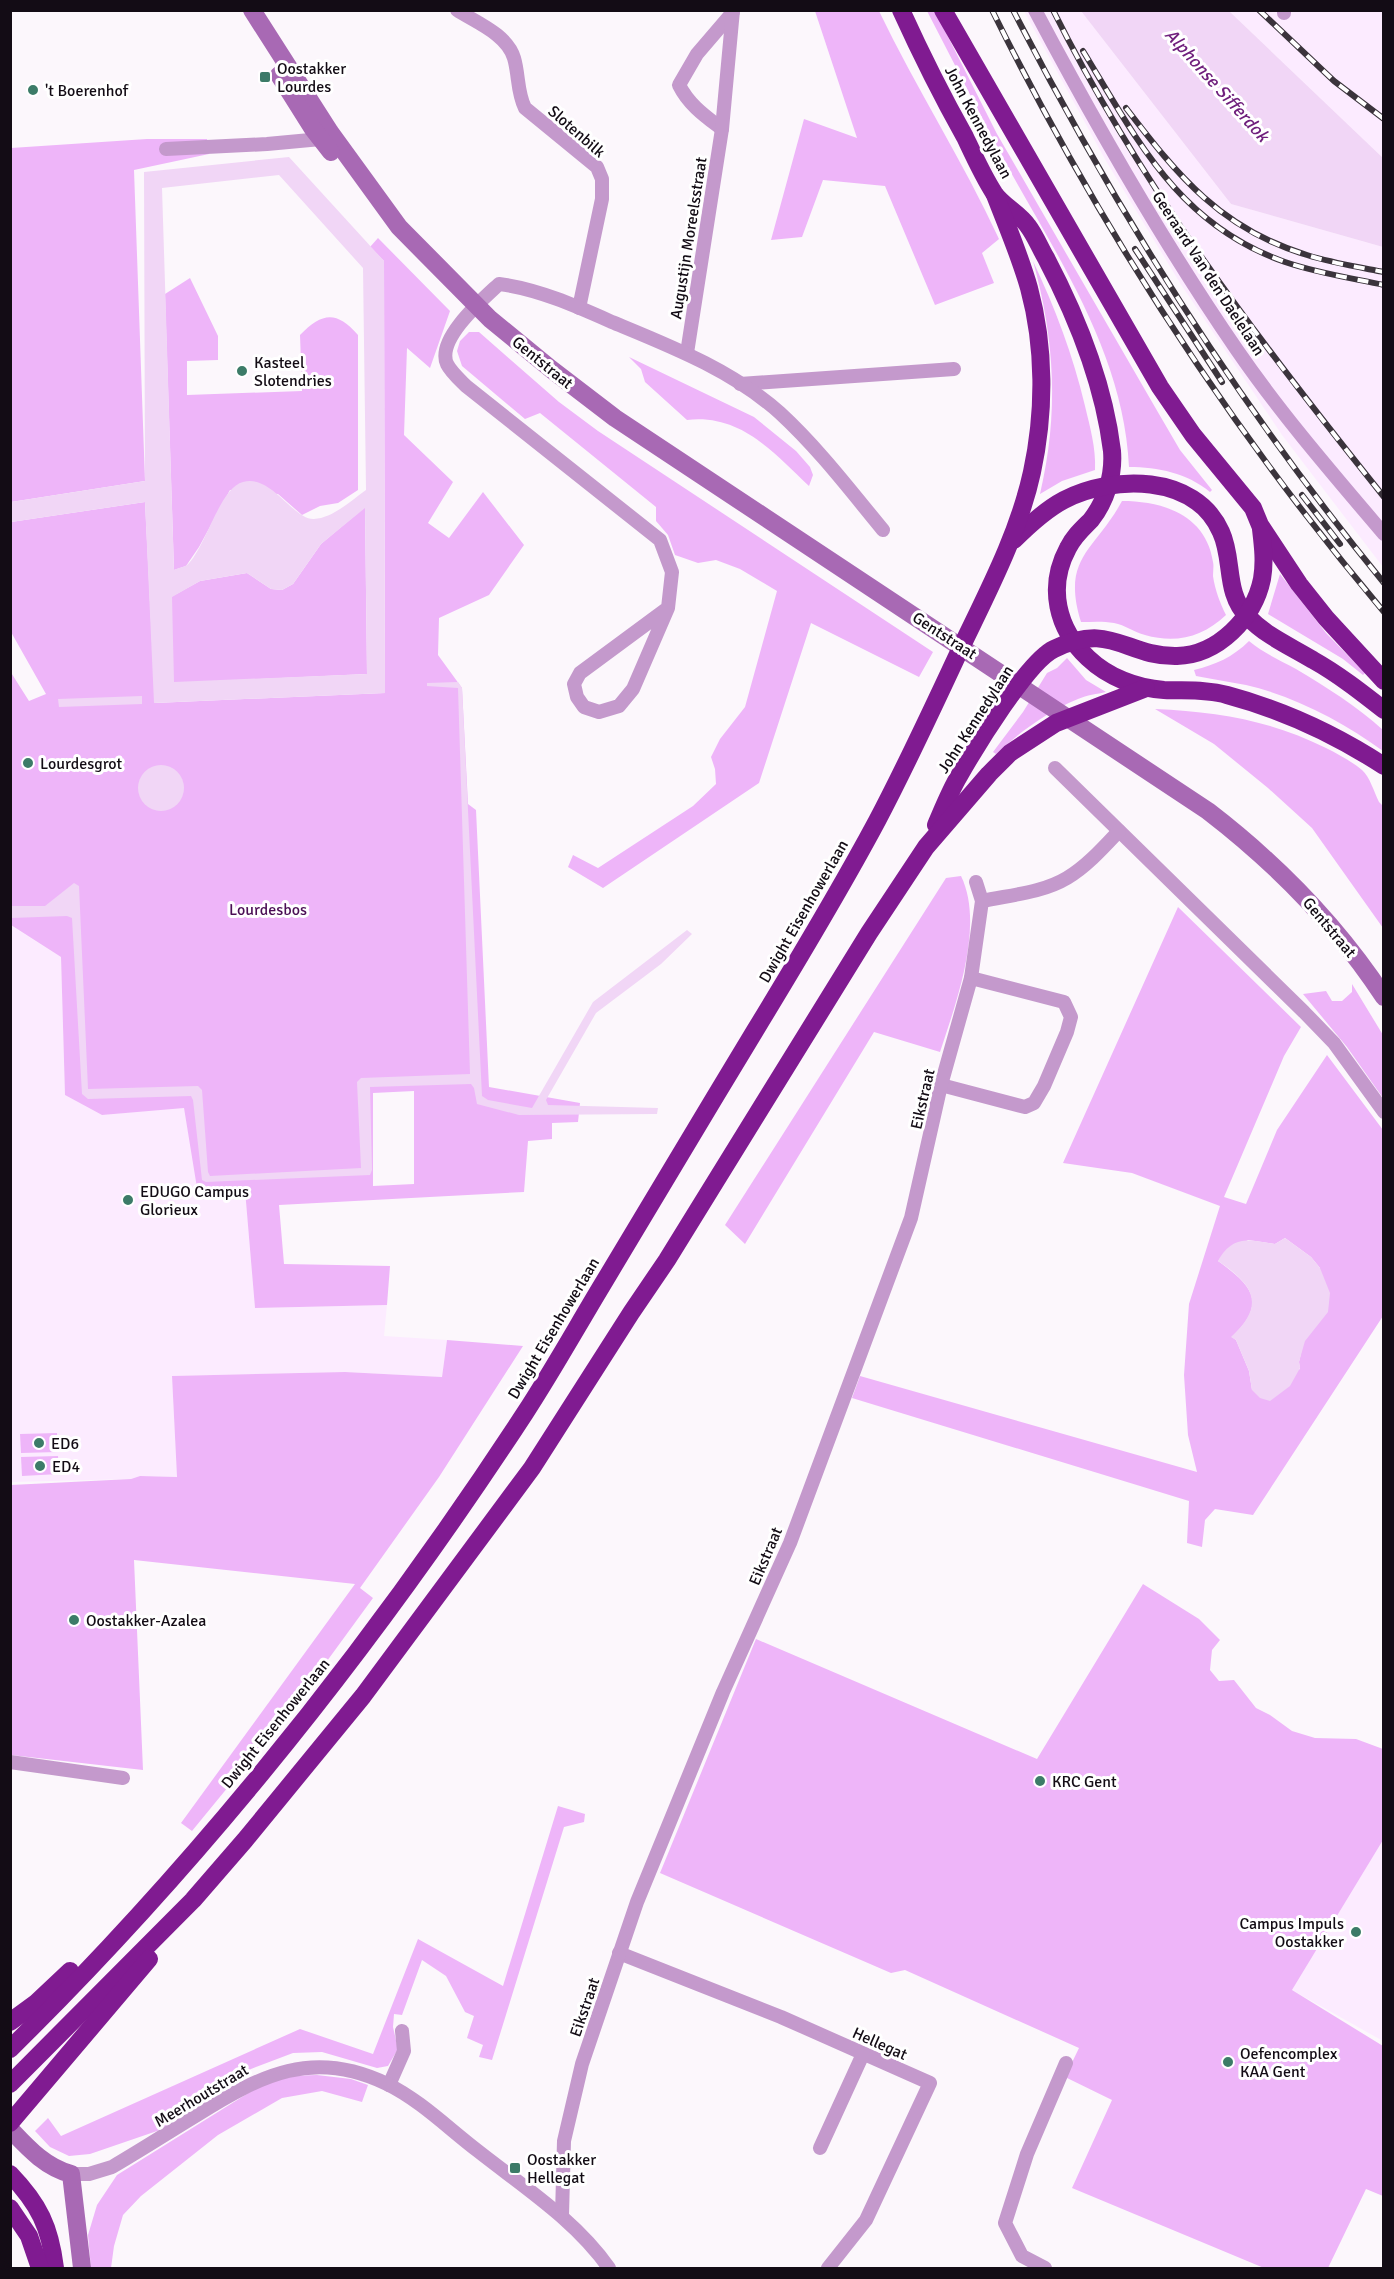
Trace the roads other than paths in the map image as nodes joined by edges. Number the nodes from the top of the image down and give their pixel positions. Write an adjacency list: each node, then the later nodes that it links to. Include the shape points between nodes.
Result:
1 (238, 10): 9 (street, Gentstraat)
2 (252, 10): 9 (street, Gentstraat)
3 (456, 10): 13 (street, Slotenbilk, via 503,40 513,56 525,108 597,167 602,179 602,199)
4 (901, 10): 11 (highway, John Kennedylaan)
5 (943, 10): 18 (highway, John Kennedylaan, via 1160,387 1193,435 1253,508)
6 (1035, 10): 20 (street, Geeraard Van den Daelelaan, via 1109,147 1237,349 1278,406)
7 (733, 11): 8 (street, Augustijn Moreelsstraat); 8 (street, Augustijn Moreelsstraat, via 697,54 679,85 699,111)
8 (722, 129): 14 (street, Augustijn Moreelsstraat)
9 (326, 136): 10 (street, via 267,144); 12 (street, Gentstraat, via 385,210)
10 (165, 149)
11 (995, 195): 17 (highway, John Kennedylaan, via 1028,224 1068,303 1100,393 1112,451); 21 (highway, Dwight Eisenhowerlaan, via 1036,316 1041,392 1032,473)
12 (476, 305): 13 (street, via 499,284); 22 (street, via 450,338 445,352 447,364 466,386 660,540 672,572); 35 (street, Gentstraat, via 615,418 1112,746 1250,843 1318,909)
13 (579, 308): 14 (street)
14 (687, 353): 16 (street)
15 (954, 369): 16 (street)
16 (740, 384): 19 (street, via 778,412 808,442)
17 (1109, 485): 21 (highway, Dwight Eisenhowerlaan, via 1082,492 1047,510); 23 (highway, Dwight Eisenhowerlaan, via 1160,486 1196,501 1221,531 1236,601); 24 (highway, John Kennedylaan, via 1102,504 1076,534 1060,568 1059,613)
18 (1260, 525): 23 (highway, John Kennedylaan, via 1262,580); 25 (highway, John Kennedylaan, via 1319,610)
19 (883, 530)
20 (1383, 534)
21 (1008, 545): 40 (highway, Dwight Eisenhowerlaan, via 878,818 808,942 527,1409 408,1584 334,1682)
22 (668, 608): 22 (street, via 580,673 574,684 584,706 599,712 619,706 633,689)
23 (1246, 616): 24 (highway, John Kennedylaan, via 1211,647 1177,656 1155,654 1103,638); 27 (highway, Dwight Eisenhowerlaan)
24 (1072, 641): 26 (highway, John Kennedylaan, via 1103,670); 31 (highway, John Kennedylaan, via 1037,661 1014,692 958,777)
25 (1383, 681)
26 (1146, 687): 28 (highway, John Kennedylaan, via 1223,694 1278,711 1345,742); 31 (highway, John Kennedylaan, via 1056,723 1010,753)
27 (1383, 710)
28 (1383, 766)
29 (1055, 768): 30 (street)
30 (1119, 831): 33 (street, via 1068,877 1042,888); 37 (street, via 1334,1043)
31 (926, 847): 41 (highway, via 532,1468 363,1696)
32 (976, 882): 33 (street, Eikstraat)
33 (982, 901): 34 (street, Eikstraat)
34 (971, 978): 36 (street, Eikstraat); 36 (street, via 1065,1002 1071,1017 1067,1032 1044,1086 1034,1103 1025,1107)
35 (1383, 997)
36 (941, 1085): 42 (street, Eikstraat, via 911,1218 890,1278 790,1543 723,1692)
37 (1383, 1112)
38 (10, 1762): 39 (street)
39 (123, 1778)
40 (172, 1878): 43 (highway, via 132,1907 58,1983); 45 (highway, Dwight Eisenhowerlaan)
41 (193, 1900): 48 (highway); 50 (highway, via 161,1945)
42 (619, 1953): 46 (street, Hellegat, via 782,2017); 56 (street, Eikstraat, via 582,2064 564,2141)
43 (10, 2022)
44 (402, 2031): 49 (street, via 404,2051)
45 (10, 2049)
46 (863, 2054): 52 (street); 61 (street, Hellegat, via 930,2083 866,2220)
47 (1065, 2063): 62 (street, via 1027,2154 1005,2223 1022,2256)
48 (10, 2084)
49 (389, 2085): 54 (street, Meerhoutstraat, via 331,2067 272,2074 230,2094 112,2167 89,2174); 56 (street, Meerhoutstraat)
50 (10, 2123)
51 (10, 2129): 54 (street, via 52,2167)
52 (820, 2148)
53 (10, 2174): 58 (highway, via 28,2192 46,2223)
54 (71, 2174): 59 (street)
55 (10, 2208): 57 (highway, via 29,2236)
56 (561, 2215): 60 (street, Meerhoutstraat)
57 (40, 2268)
58 (55, 2268)
59 (82, 2268)
60 (609, 2268)
61 (828, 2268)
62 (1045, 2268)

